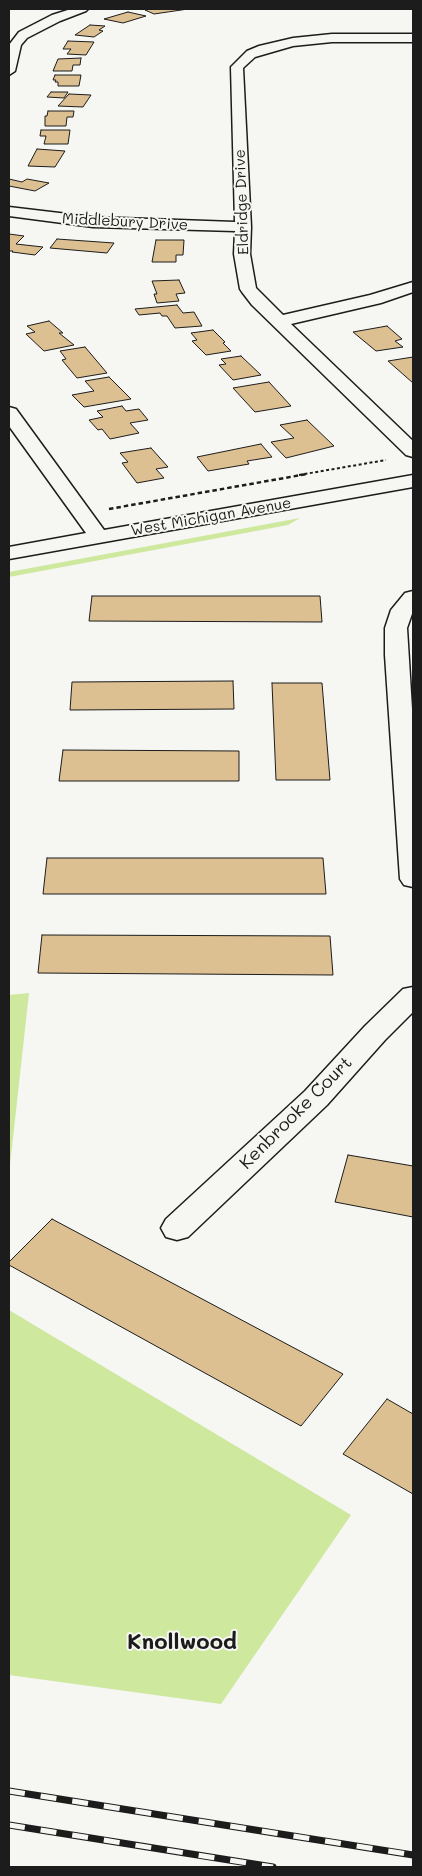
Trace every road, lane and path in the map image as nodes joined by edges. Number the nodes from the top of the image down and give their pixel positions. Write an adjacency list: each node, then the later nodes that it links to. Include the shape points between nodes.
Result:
1 (82, 9): 3 (street, via 24,35 15,44)
2 (413, 38): 5 (street, Eldridge Drive, via 332,38 293,42 263,49 242,61 237,67)
3 (9, 71)
4 (9, 212): 5 (street, Middlebury Drive, via 92,222)
5 (243, 227): 7 (street, Eldridge Drive, via 242,254 248,288)
6 (413, 287): 7 (street)
7 (280, 320): 9 (street, Eldridge Drive)
8 (9, 412): 11 (street)
9 (413, 451)
10 (413, 481): 11 (street, West Michigan Avenue)
11 (99, 537): 12 (street, West Michigan Avenue)
12 (9, 553)
13 (413, 598): 14 (street, via 402,610 396,628)
14 (413, 879)
15 (413, 996): 16 (street, Kenbrooke Court, via 316,1098)
16 (177, 1228)

